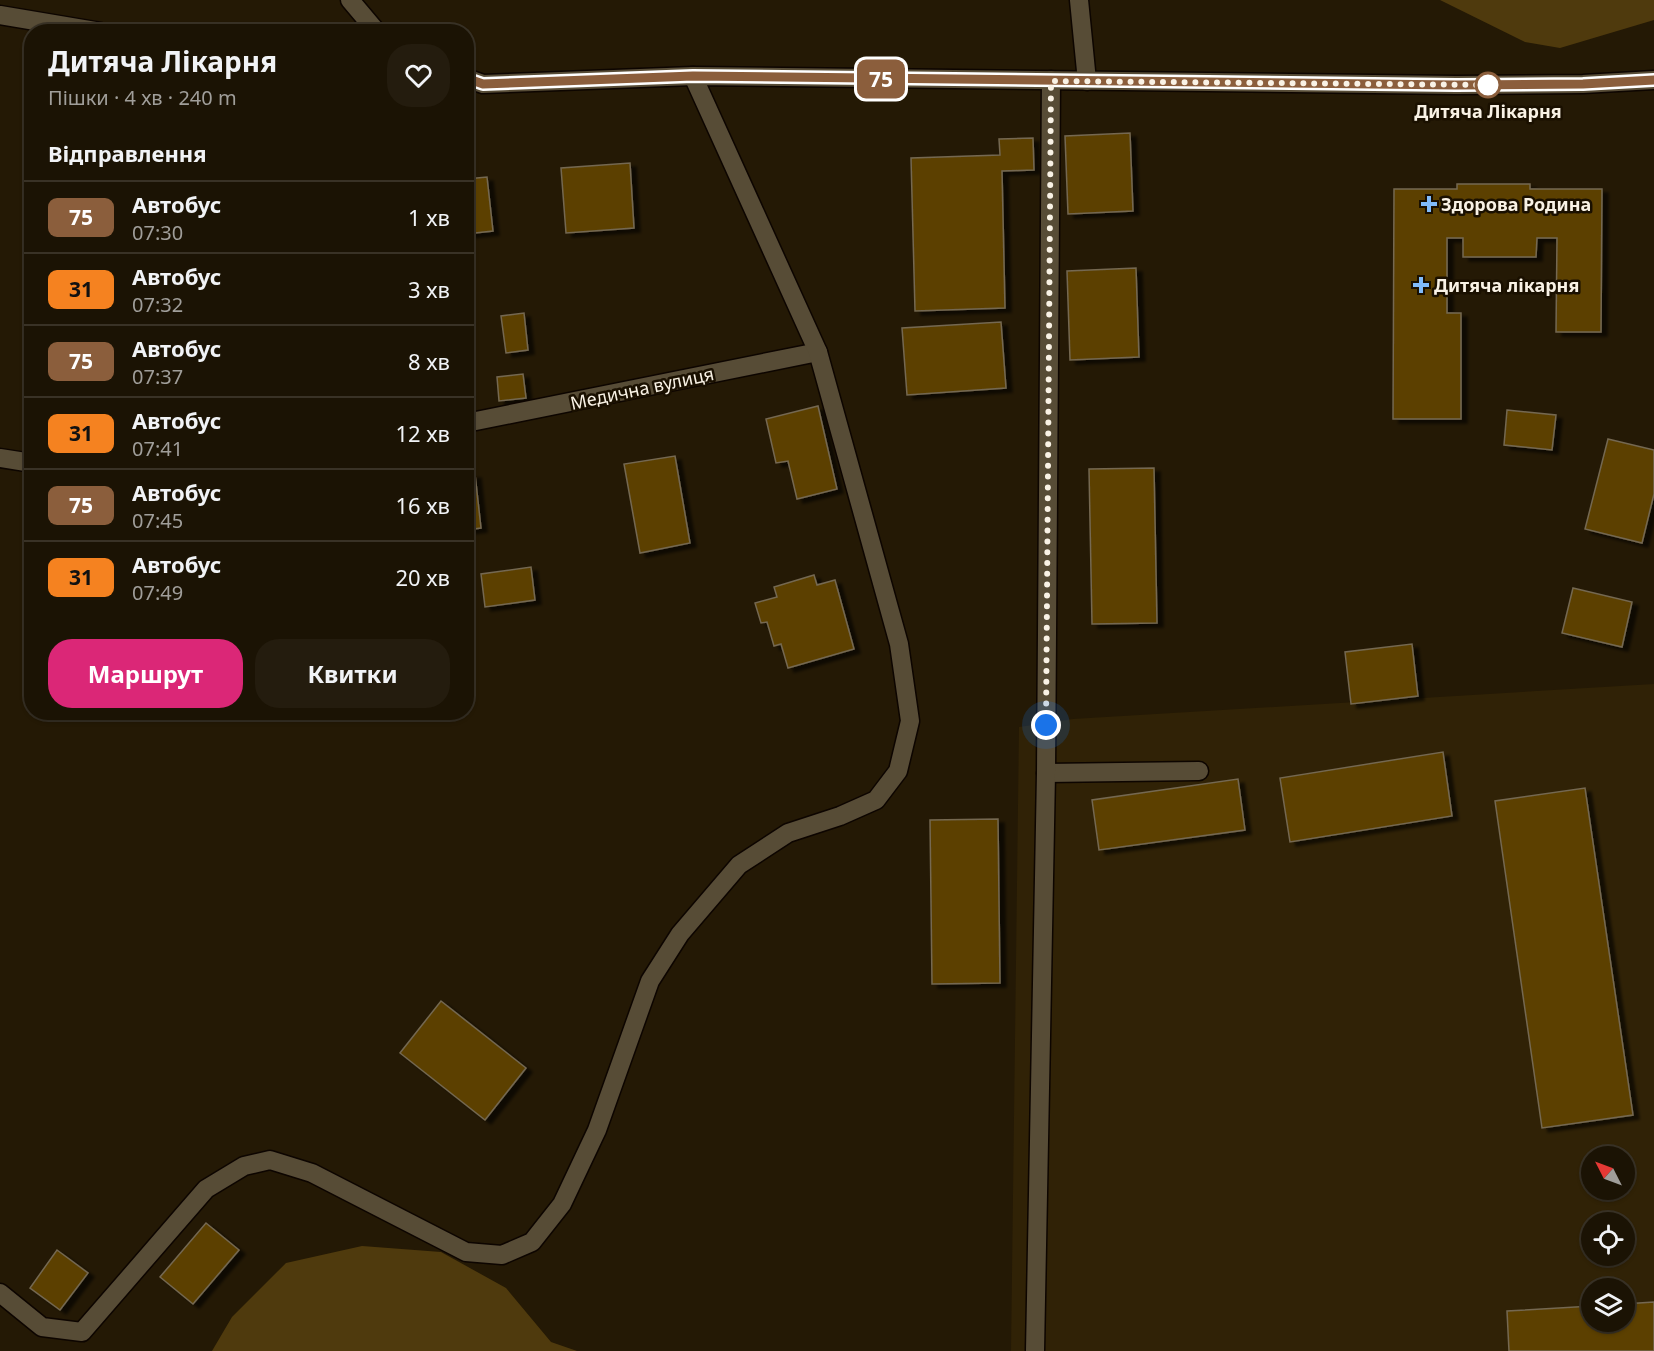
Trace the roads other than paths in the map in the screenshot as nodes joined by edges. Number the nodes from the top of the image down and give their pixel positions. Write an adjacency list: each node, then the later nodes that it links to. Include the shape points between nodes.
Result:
1 (350, 0): 5 (street)
2 (1079, 0): 10 (street)
3 (0, 15): 4 (street)
4 (53, 24)
5 (370, 24)
6 (693, 76): 8 (street, via 483,84); 9 (street); 11 (street)
7 (1654, 80): 10 (street, via 1464,85)
8 (474, 81)
9 (1051, 81): 10 (street); 16 (street)
10 (1087, 81)
11 (818, 352): 12 (street, Медична вулиця); 17 (street, via 899,644 910,721 898,771 876,800 788,833 739,865 680,934 650,981 597,1130 562,1204 532,1242 501,1255 466,1252 312,1173 270,1160 244,1166 207,1189 82,1332 42,1327)
12 (474, 421)
13 (0, 458): 14 (street)
14 (24, 462)
15 (1199, 771): 16 (street)
16 (1046, 773): 18 (street)
17 (0, 1293)
18 (1035, 1351)

